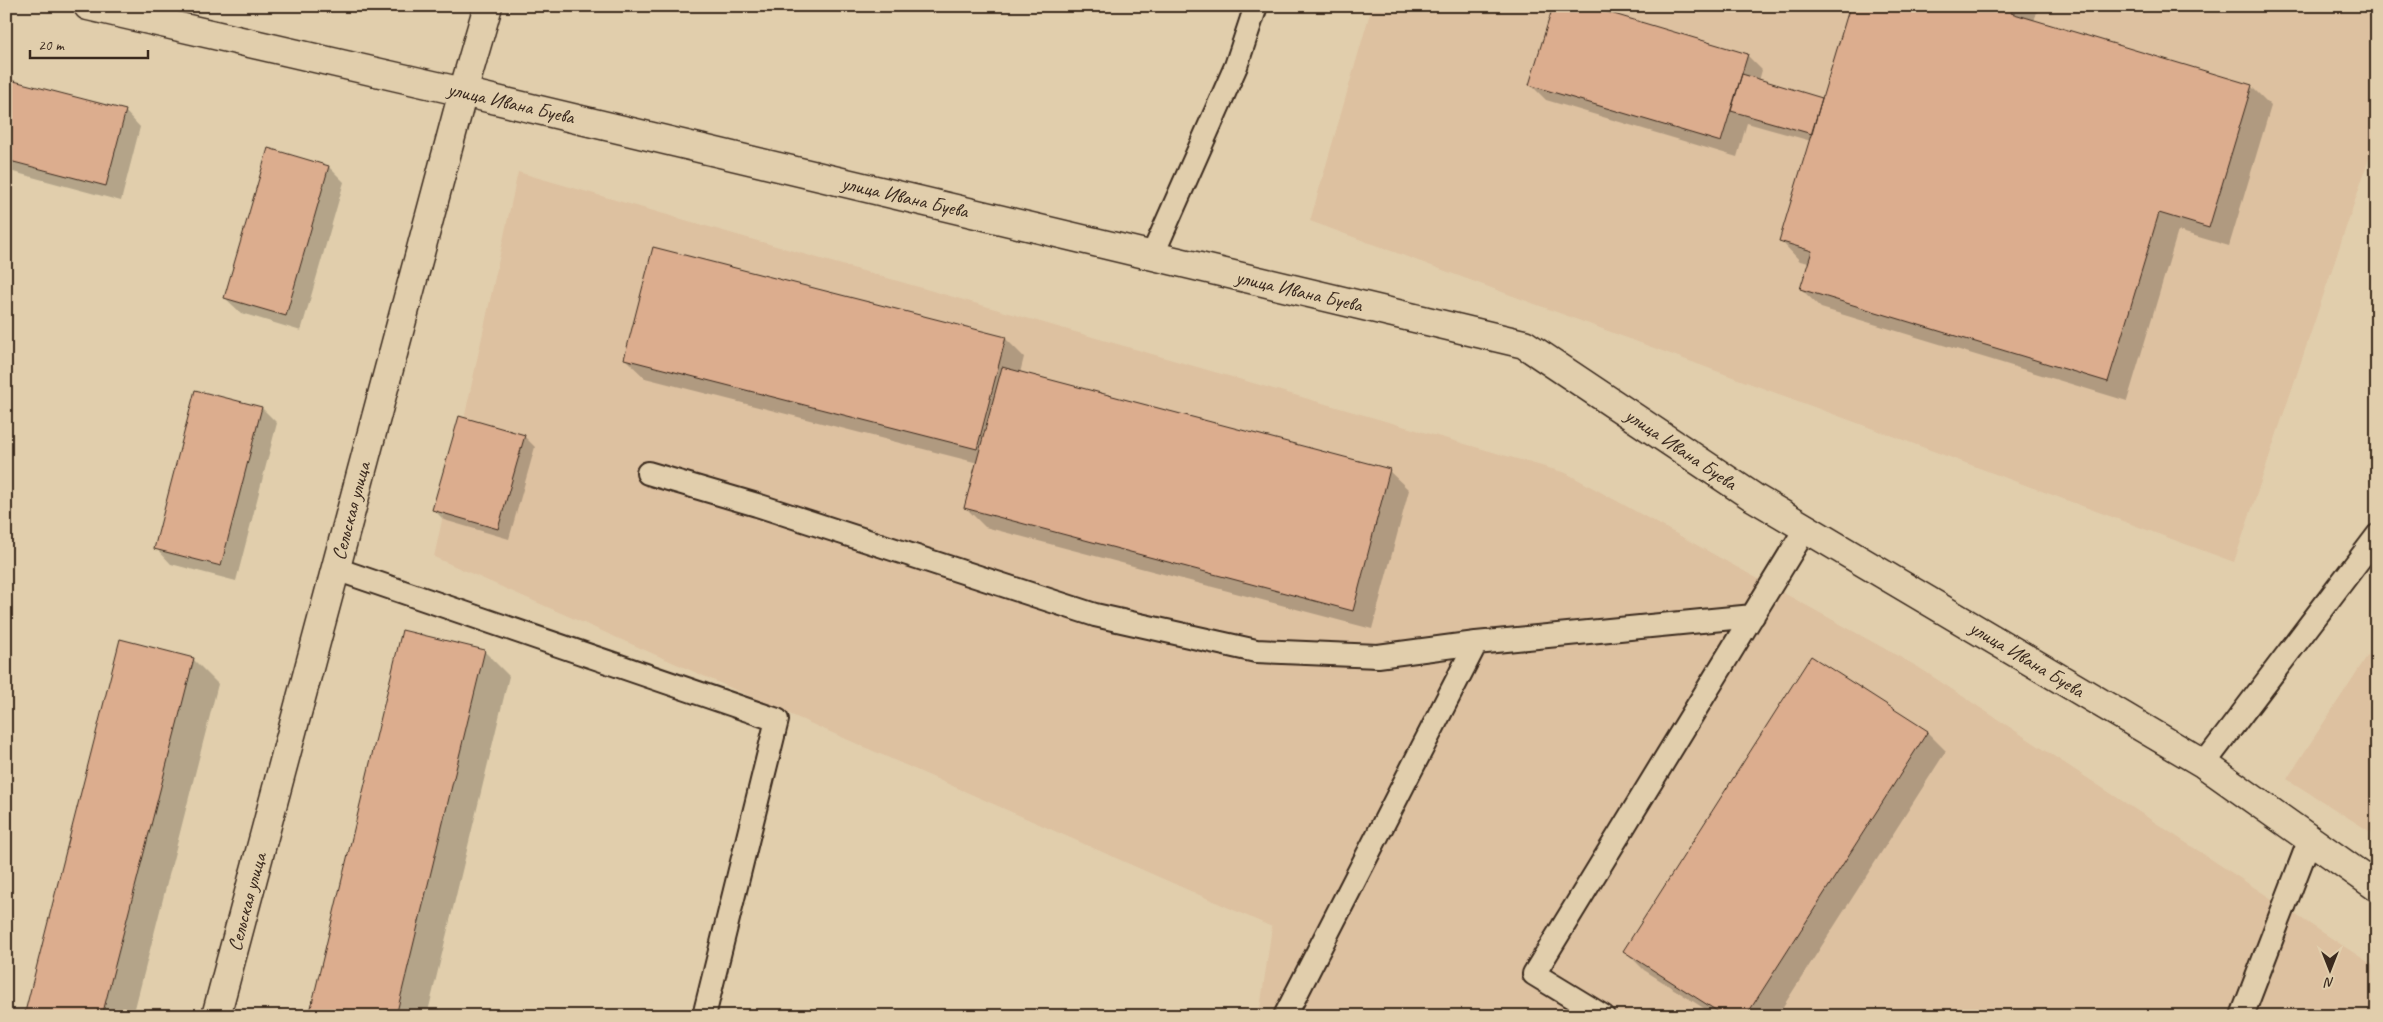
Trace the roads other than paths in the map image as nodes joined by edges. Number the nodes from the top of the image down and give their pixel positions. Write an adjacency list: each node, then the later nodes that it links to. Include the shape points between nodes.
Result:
1 (88, 6): 4 (street, улица Ивана Буева)
2 (488, 6): 4 (street, Сельская улица)
3 (1256, 6): 5 (lane, via 1236,66)
4 (463, 92): 5 (street, улица Ивана Буева); 9 (street, Сельская улица)
5 (1152, 256): 7 (street, улица Ивана Буева, via 1524,344 1745,492)
6 (648, 473): 11 (lane, via 1095,614 1256,651 1378,656)
7 (1806, 528): 10 (lane); 12 (street, улица Ивана Буева)
8 (2377, 536): 12 (lane)
9 (336, 569): 15 (street, Сельская улица); 16 (lane, via 777,720)
10 (1753, 616): 11 (lane); 18 (lane, via 1534,974)
11 (1476, 643): 17 (lane)
12 (2204, 764): 13 (street, улица Ивана Буева)
13 (2310, 839): 14 (street, улица Ивана Буева); 19 (lane)
14 (2377, 887)
15 (216, 1016)
16 (704, 1016)
17 (1285, 1016)
18 (1602, 1016)
19 (2242, 1016)

